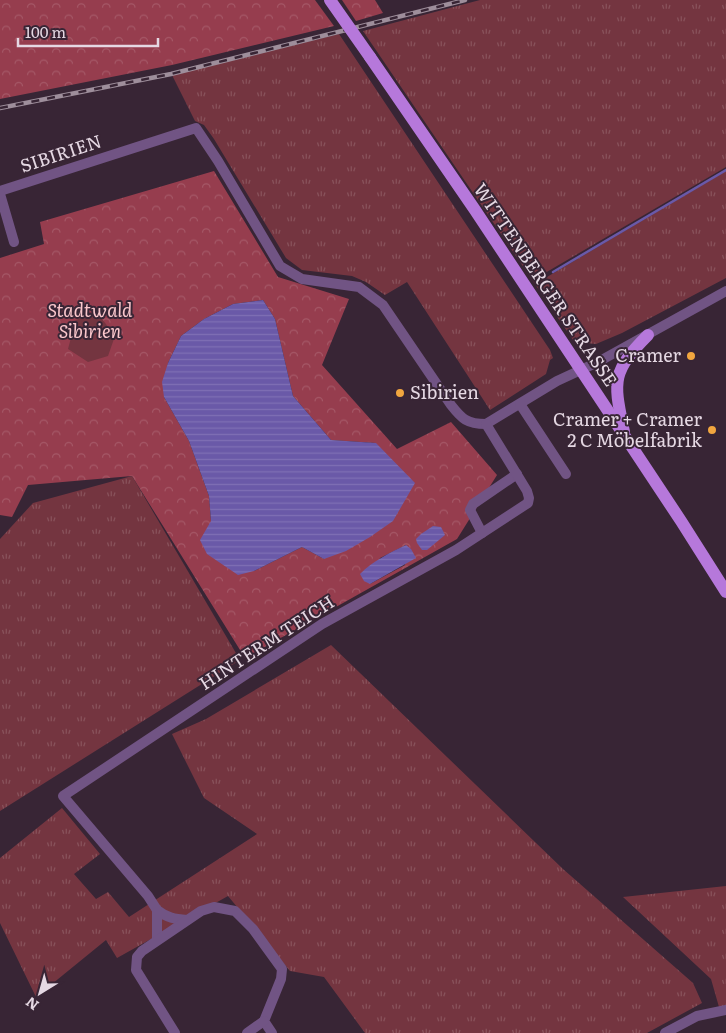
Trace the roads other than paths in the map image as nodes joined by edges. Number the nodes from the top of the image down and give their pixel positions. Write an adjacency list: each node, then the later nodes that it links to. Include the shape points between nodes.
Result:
1 (330, 0): 6 (main road, WITTENBERGER STRASSE, bridge)
2 (0, 192): 3 (street); 8 (street, SIBIRIEN, via 196,128 280,266 302,280 359,287 383,305 462,418 474,424)
3 (14, 242)
4 (726, 291): 5 (street)
5 (648, 335): 6 (street); 9 (main road, via 623,364 618,376 617,396)
6 (581, 370): 7 (street); 9 (main road, WITTENBERGER STRASSE)
7 (520, 404): 8 (street); 11 (street)
8 (486, 424): 10 (street, HINTERM TEICH)
9 (624, 437): 13 (main road, WITTENBERGER STRASSE)
10 (517, 474): 12 (street, via 470,508); 12 (street, HINTERM TEICH, via 527,491 528,503)
11 (566, 474)
12 (482, 533): 14 (street, HINTERM TEICH, via 322,624 62,796)
13 (726, 592)
14 (157, 910): 15 (street, via 173,919); 16 (street)
15 (187, 920): 16 (street); 18 (street, via 214,907 235,912 253,929 282,969)
16 (157, 940): 19 (street, via 137,957 136,970)
17 (726, 1010): 22 (street, via 697,1016)
18 (264, 1021): 20 (street); 21 (street)
19 (175, 1033)
20 (247, 1033)
21 (272, 1033)
22 (665, 1033)

